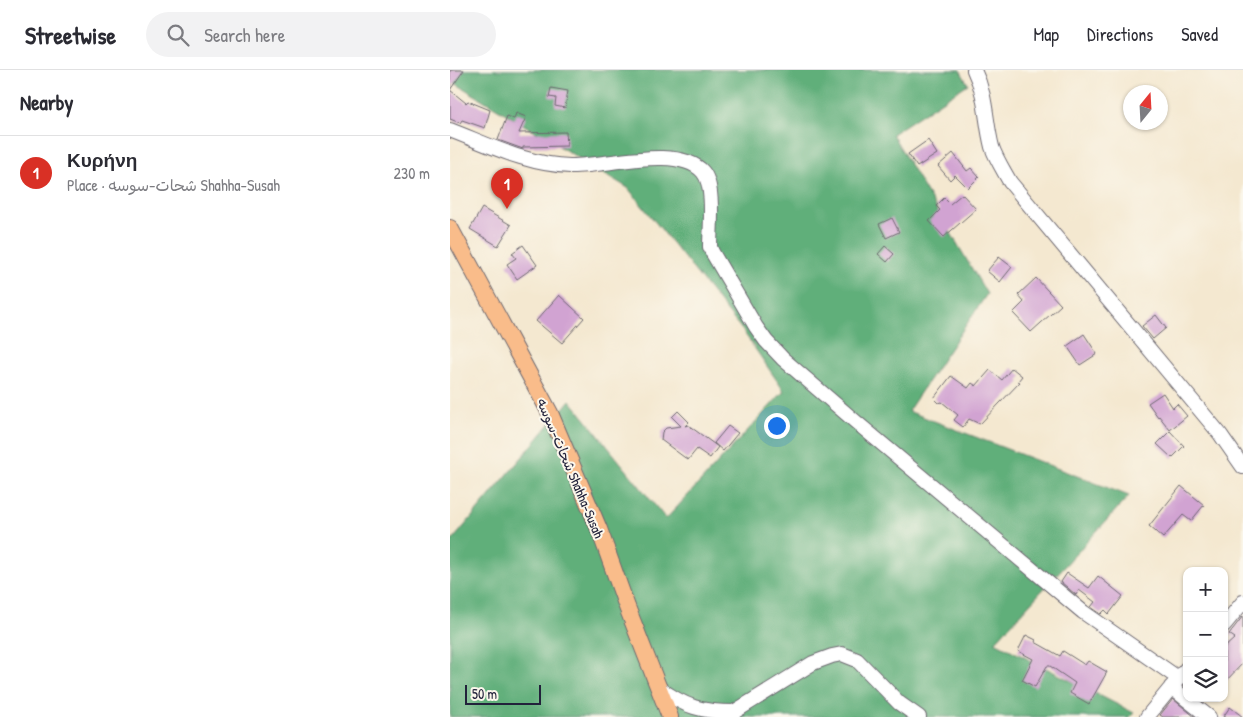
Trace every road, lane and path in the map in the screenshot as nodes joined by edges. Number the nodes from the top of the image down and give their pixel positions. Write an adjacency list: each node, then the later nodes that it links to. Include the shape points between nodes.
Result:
1 (974, 70): 4 (street, via 981,84 992,146 1010,182)
2 (450, 130): 7 (street, via 544,163 569,166 674,159 695,164 710,184 712,252 766,341 856,422 1083,612)
3 (450, 228): 8 (main road, شحات-سوسه Shahha-Susah, via 550,412 599,529)
4 (1242, 462)
5 (1243, 602): 6 (street)
6 (1228, 620)
7 (1179, 677): 10 (street); 13 (street)
8 (659, 688): 9 (street, via 694,708); 11 (main road, شحات-سوسه Shahha-Susah)
9 (732, 715): 12 (street, via 813,663 842,654 857,660 899,703)
10 (1149, 716)
11 (670, 717)
12 (919, 717)
13 (1209, 717)

